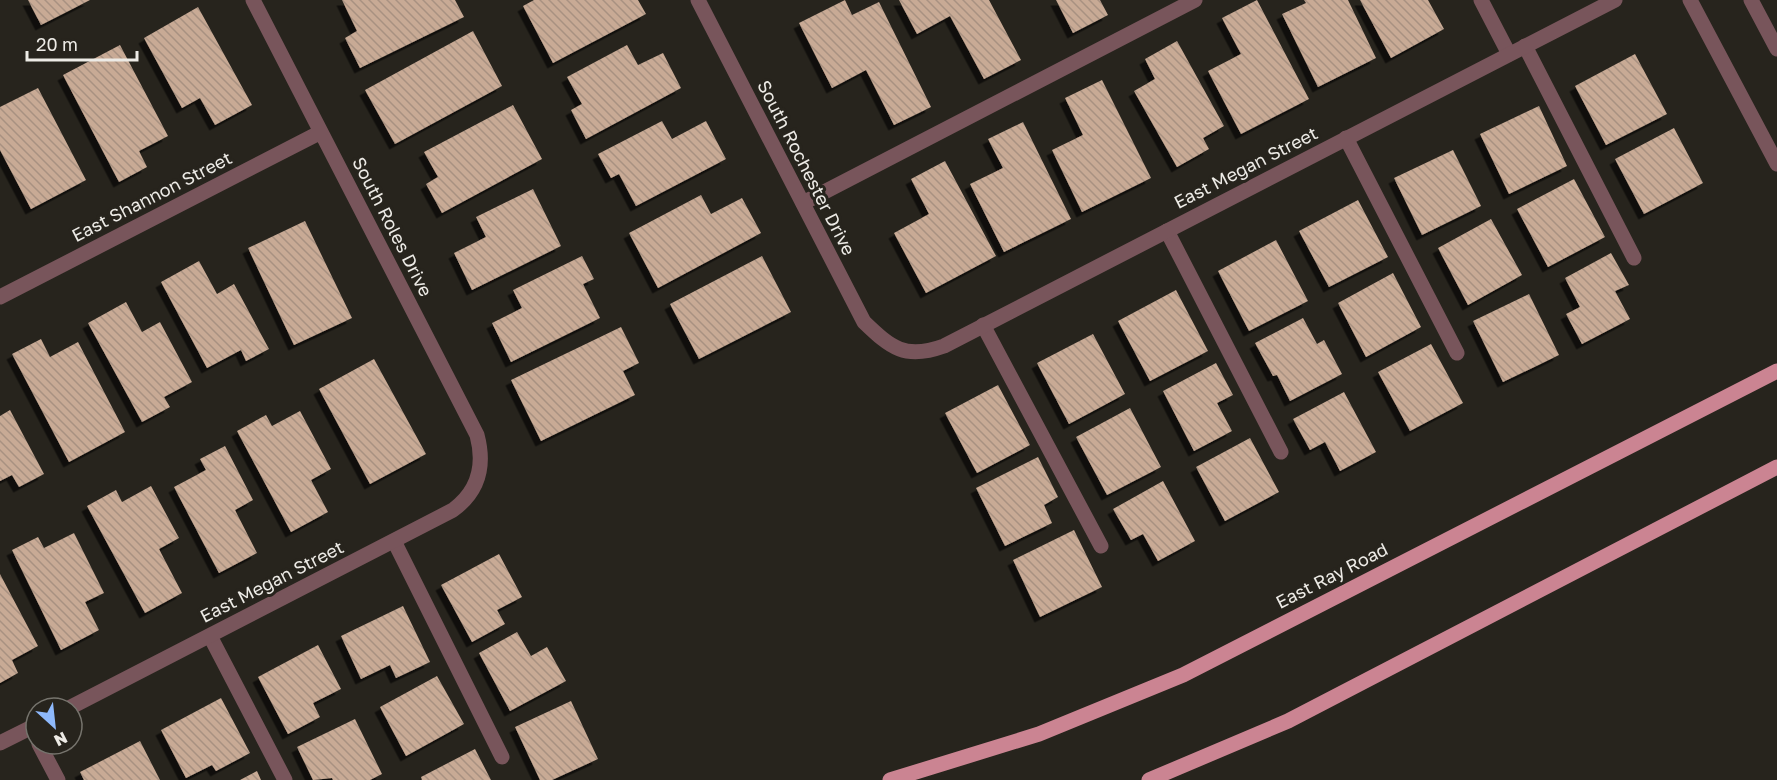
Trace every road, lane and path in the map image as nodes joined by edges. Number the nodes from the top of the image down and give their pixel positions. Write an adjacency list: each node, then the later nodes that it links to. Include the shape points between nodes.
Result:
1 (253, 0): 11 (street, South Roles Drive)
2 (1195, 0): 14 (street)
3 (1481, 0): 10 (street)
4 (1615, 0): 8 (street, East Megan Street)
5 (1690, 0): 13 (street)
6 (1751, 0): 9 (street)
7 (703, 2): 14 (street, South Rochester Drive)
8 (1526, 46): 10 (street, East Megan Street); 16 (street)
9 (1777, 49)
10 (1509, 54): 12 (street, East Megan Street)
11 (321, 132): 17 (street, East Shannon Street); 24 (street, South Roles Drive, via 477,435 482,450)
12 (1346, 138): 15 (street, East Megan Street); 20 (street)
13 (1777, 164)
14 (802, 204): 19 (street, South Rochester Drive, via 864,322)
15 (1167, 231): 18 (street, East Megan Street); 22 (street)
16 (1634, 258)
17 (0, 297)
18 (983, 325): 19 (street, East Megan Street, via 924,352); 26 (street)
19 (890, 346)
20 (1456, 353)
21 (1777, 371): 35 (main road, East Ray Road, via 1182,675 1039,734)
22 (1281, 452)
23 (1777, 466): 36 (main road, via 1288,721)
24 (479, 475): 25 (street, East Megan Street, via 460,505)
25 (394, 541): 27 (street, East Megan Street); 32 (street)
26 (1101, 546)
27 (210, 636): 28 (street, East Megan Street); 34 (street)
28 (84, 700)
29 (24, 734): 30 (street)
30 (0, 743)
31 (45, 756): 33 (street)
32 (502, 757)
33 (58, 780)
34 (285, 780)
35 (890, 780)
36 (1149, 780)

